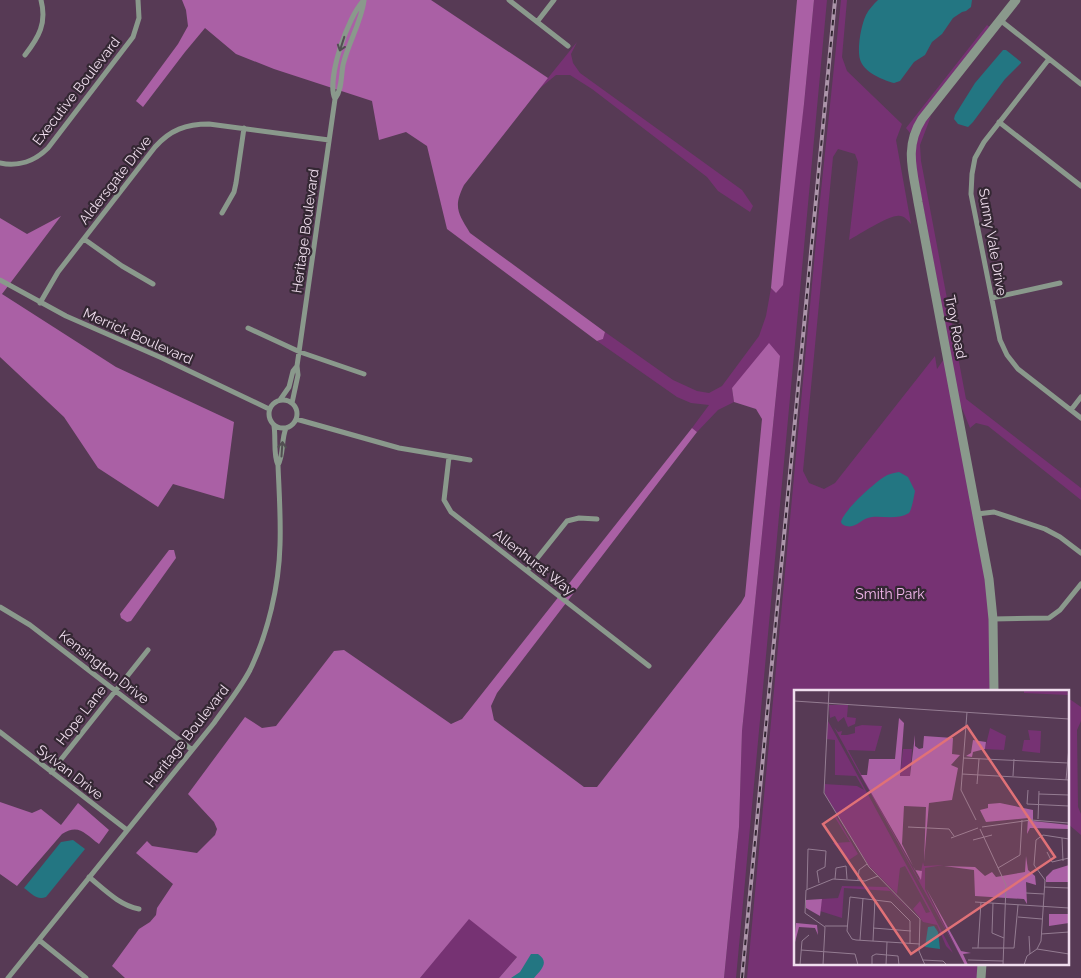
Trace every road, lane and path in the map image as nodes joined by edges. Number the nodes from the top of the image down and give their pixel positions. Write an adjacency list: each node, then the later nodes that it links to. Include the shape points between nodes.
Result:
1 (42, 0): 10 (street, via 44,16 41,31)
2 (138, 0): 16 (street, Executive Boulevard, via 139,18 133,37 48,148 27,162)
3 (364, 0): 15 (street, Heritage Boulevard, via 348,46)
4 (509, 0): 8 (street)
5 (554, 0): 8 (street)
6 (1016, 0): 7 (street, Troy Road)
7 (1000, 20): 11 (street); 41 (street, Troy Road, via 922,119 911,147 911,165)
8 (537, 22): 9 (street)
9 (568, 46)
10 (25, 55)
11 (1049, 58): 12 (street); 13 (street, Sunny Vale Drive)
12 (1081, 84)
13 (999, 122): 17 (street); 23 (street, Sunny Vale Drive, via 975,158 971,194)
14 (244, 128): 15 (street, Aldersgate Drive); 18 (street, via 234,192); 19 (street, Aldersgate Drive, via 196,124 167,135)
15 (329, 140): 26 (street, Heritage Boulevard)
16 (0, 163)
17 (1081, 186)
18 (222, 213)
19 (84, 238): 22 (street); 24 (street, Aldersgate Drive)
20 (0, 280): 24 (street, Merrick Boulevard)
21 (1060, 283): 23 (street)
22 (153, 284)
23 (992, 298): 33 (street, Sunny Vale Drive, via 1000,340 1007,355 1018,369)
24 (40, 303): 32 (street, Merrick Boulevard)
25 (248, 328): 26 (street)
26 (300, 352): 27 (street, Heritage Boulevard); 28 (street)
27 (297, 366): 30 (street, Heritage Boulevard); 31 (street, Heritage Boulevard)
28 (364, 374)
29 (1081, 397): 33 (street)
30 (280, 400): 31 (street); 32 (street)
31 (292, 403): 35 (street)
32 (269, 409): 36 (street, via 269,418)
33 (1071, 410): 34 (street, Sunny Vale Drive)
34 (1081, 418)
35 (296, 419): 37 (street); 38 (street, via 399,448)
36 (274, 426): 37 (street); 40 (street, Heritage Boulevard)
37 (286, 428): 40 (street, Heritage Boulevard, one-way to 37)
38 (449, 457): 39 (street); 44 (street, Allenhurst Way, via 444,491 446,506)
39 (470, 460)
40 (278, 465): 53 (street, Heritage Boulevard, via 280,545 266,631 250,670 233,697)
41 (977, 514): 43 (street, via 994,512 1046,529); 47 (street, Troy Road, via 990,579)
42 (597, 519): 44 (street, via 567,521)
43 (1081, 553)
44 (527, 570): 49 (street, Allenhurst Way)
45 (1081, 584): 47 (street, via 1049,618)
46 (0, 607): 50 (street, Kensington Drive, via 30,625)
47 (993, 619): 51 (street, Troy Road)
48 (148, 650): 50 (street, Hope Lane)
49 (649, 666)
50 (116, 690): 53 (street, Kensington Drive); 54 (street, Hope Lane)
51 (994, 690)
52 (0, 732): 54 (street, Sylvan Drive)
53 (191, 749): 55 (street, Heritage Boulevard)
54 (51, 772): 55 (street, Sylvan Drive)
55 (127, 830): 56 (street, Heritage Boulevard)
56 (90, 877): 57 (street, via 121,902); 58 (street, Heritage Boulevard)
57 (139, 909)
58 (39, 940): 59 (street, Heritage Boulevard); 60 (street)
59 (8, 978)
60 (86, 978)

